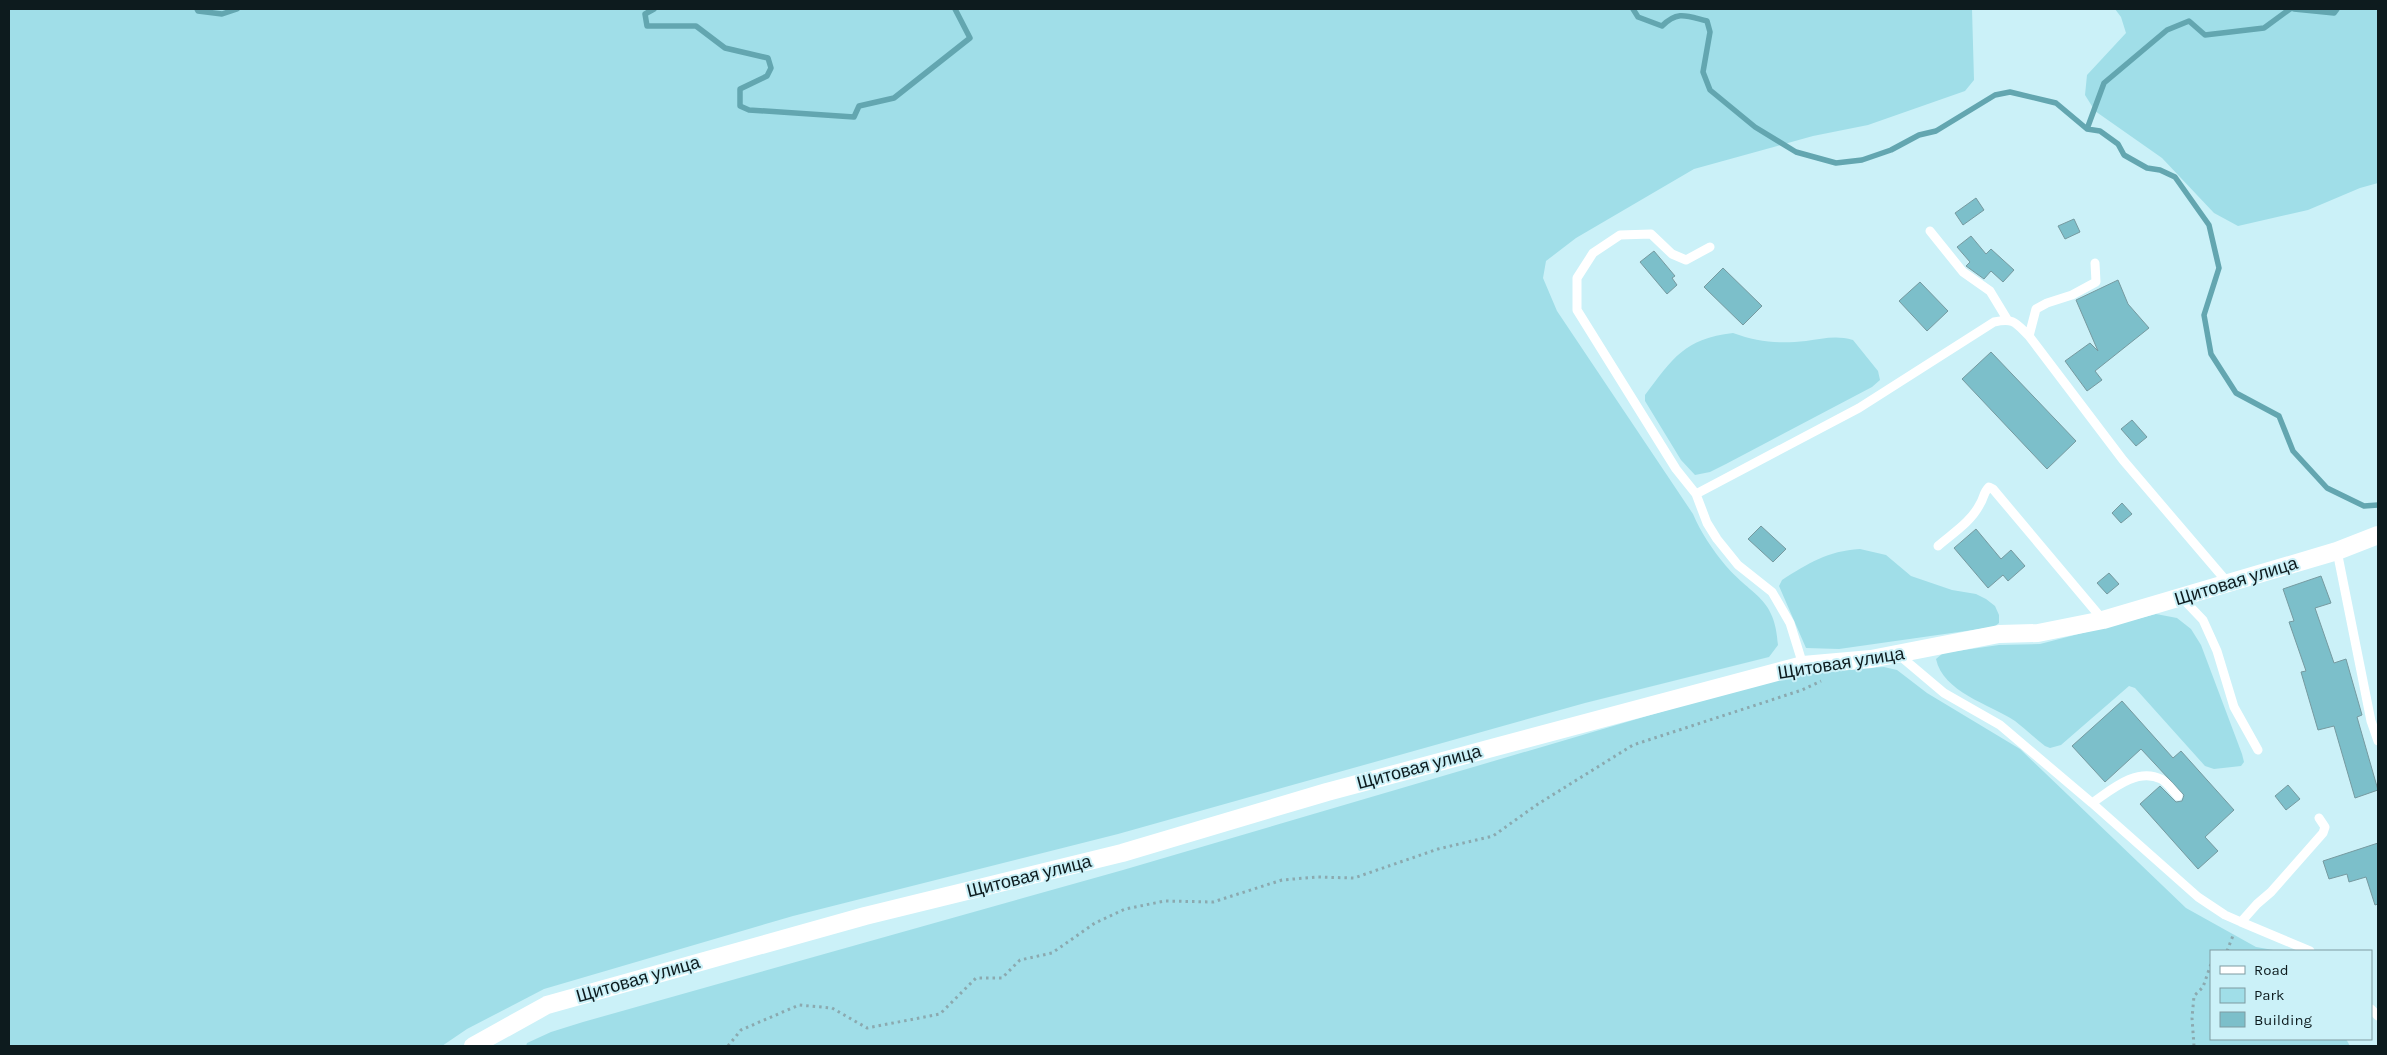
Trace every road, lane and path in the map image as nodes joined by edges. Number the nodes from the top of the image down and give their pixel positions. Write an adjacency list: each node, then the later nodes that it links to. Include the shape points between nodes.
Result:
1 (1930, 232): 4 (lane, via 1963,272 1990,291)
2 (1710, 246): 6 (lane, via 1686,260 1672,254 1651,234 1620,235 1593,253 1577,278 1577,310 1676,469)
3 (2095, 263): 5 (lane, via 2096,282 2036,309)
4 (2007, 319): 5 (lane, via 2015,322); 6 (lane, via 1994,322 1859,408)
5 (2029, 336): 10 (lane, via 2123,460)
6 (1696, 494): 15 (lane, via 1717,539 1738,565 1772,592 1790,623)
7 (2378, 535): 9 (street, Щитовая улица)
8 (1938, 546): 12 (lane, via 1966,522 1989,487)
9 (2337, 551): 10 (street, Щитовая улица); 16 (lane, via 2371,721)
10 (2228, 583): 11 (street, Щитовая улица)
11 (2182, 598): 12 (street, Щитовая улица); 17 (lane, via 2203,620 2217,651 2234,707)
12 (2103, 620): 13 (street, Щитовая улица, via 2038,633 1999,634)
13 (1898, 655): 14 (street, Щитовая улица); 19 (lane, via 1944,693 2000,726)
14 (1835, 662): 15 (street, Щитовая улица); 26 (path, via 1822,681 1802,690 1633,745 1493,836 1438,849 1354,878 1282,880 1213,902 1165,901 1125,909 1095,923 1052,953 1020,960 1002,978 976,978 940,1014 867,1028 832,1008 799,1005 741,1030)
15 (1803, 665): 25 (street, Щитовая улица, via 1327,792 1122,853 865,916 547,1004)
16 (2378, 741)
17 (2258, 750)
18 (2178, 796): 19 (lane, via 2162,780 2152,776 2132,778)
19 (2092, 803): 21 (lane, via 2198,897)
20 (2319, 818): 21 (lane, via 2324,827 2323,833)
21 (2241, 922): 22 (path); 23 (lane)
22 (2227, 950)
23 (2308, 950)
24 (2210, 967): 27 (path, via 2203,987 2194,996)
25 (477, 1045)
26 (728, 1046)
27 (2194, 1046)

